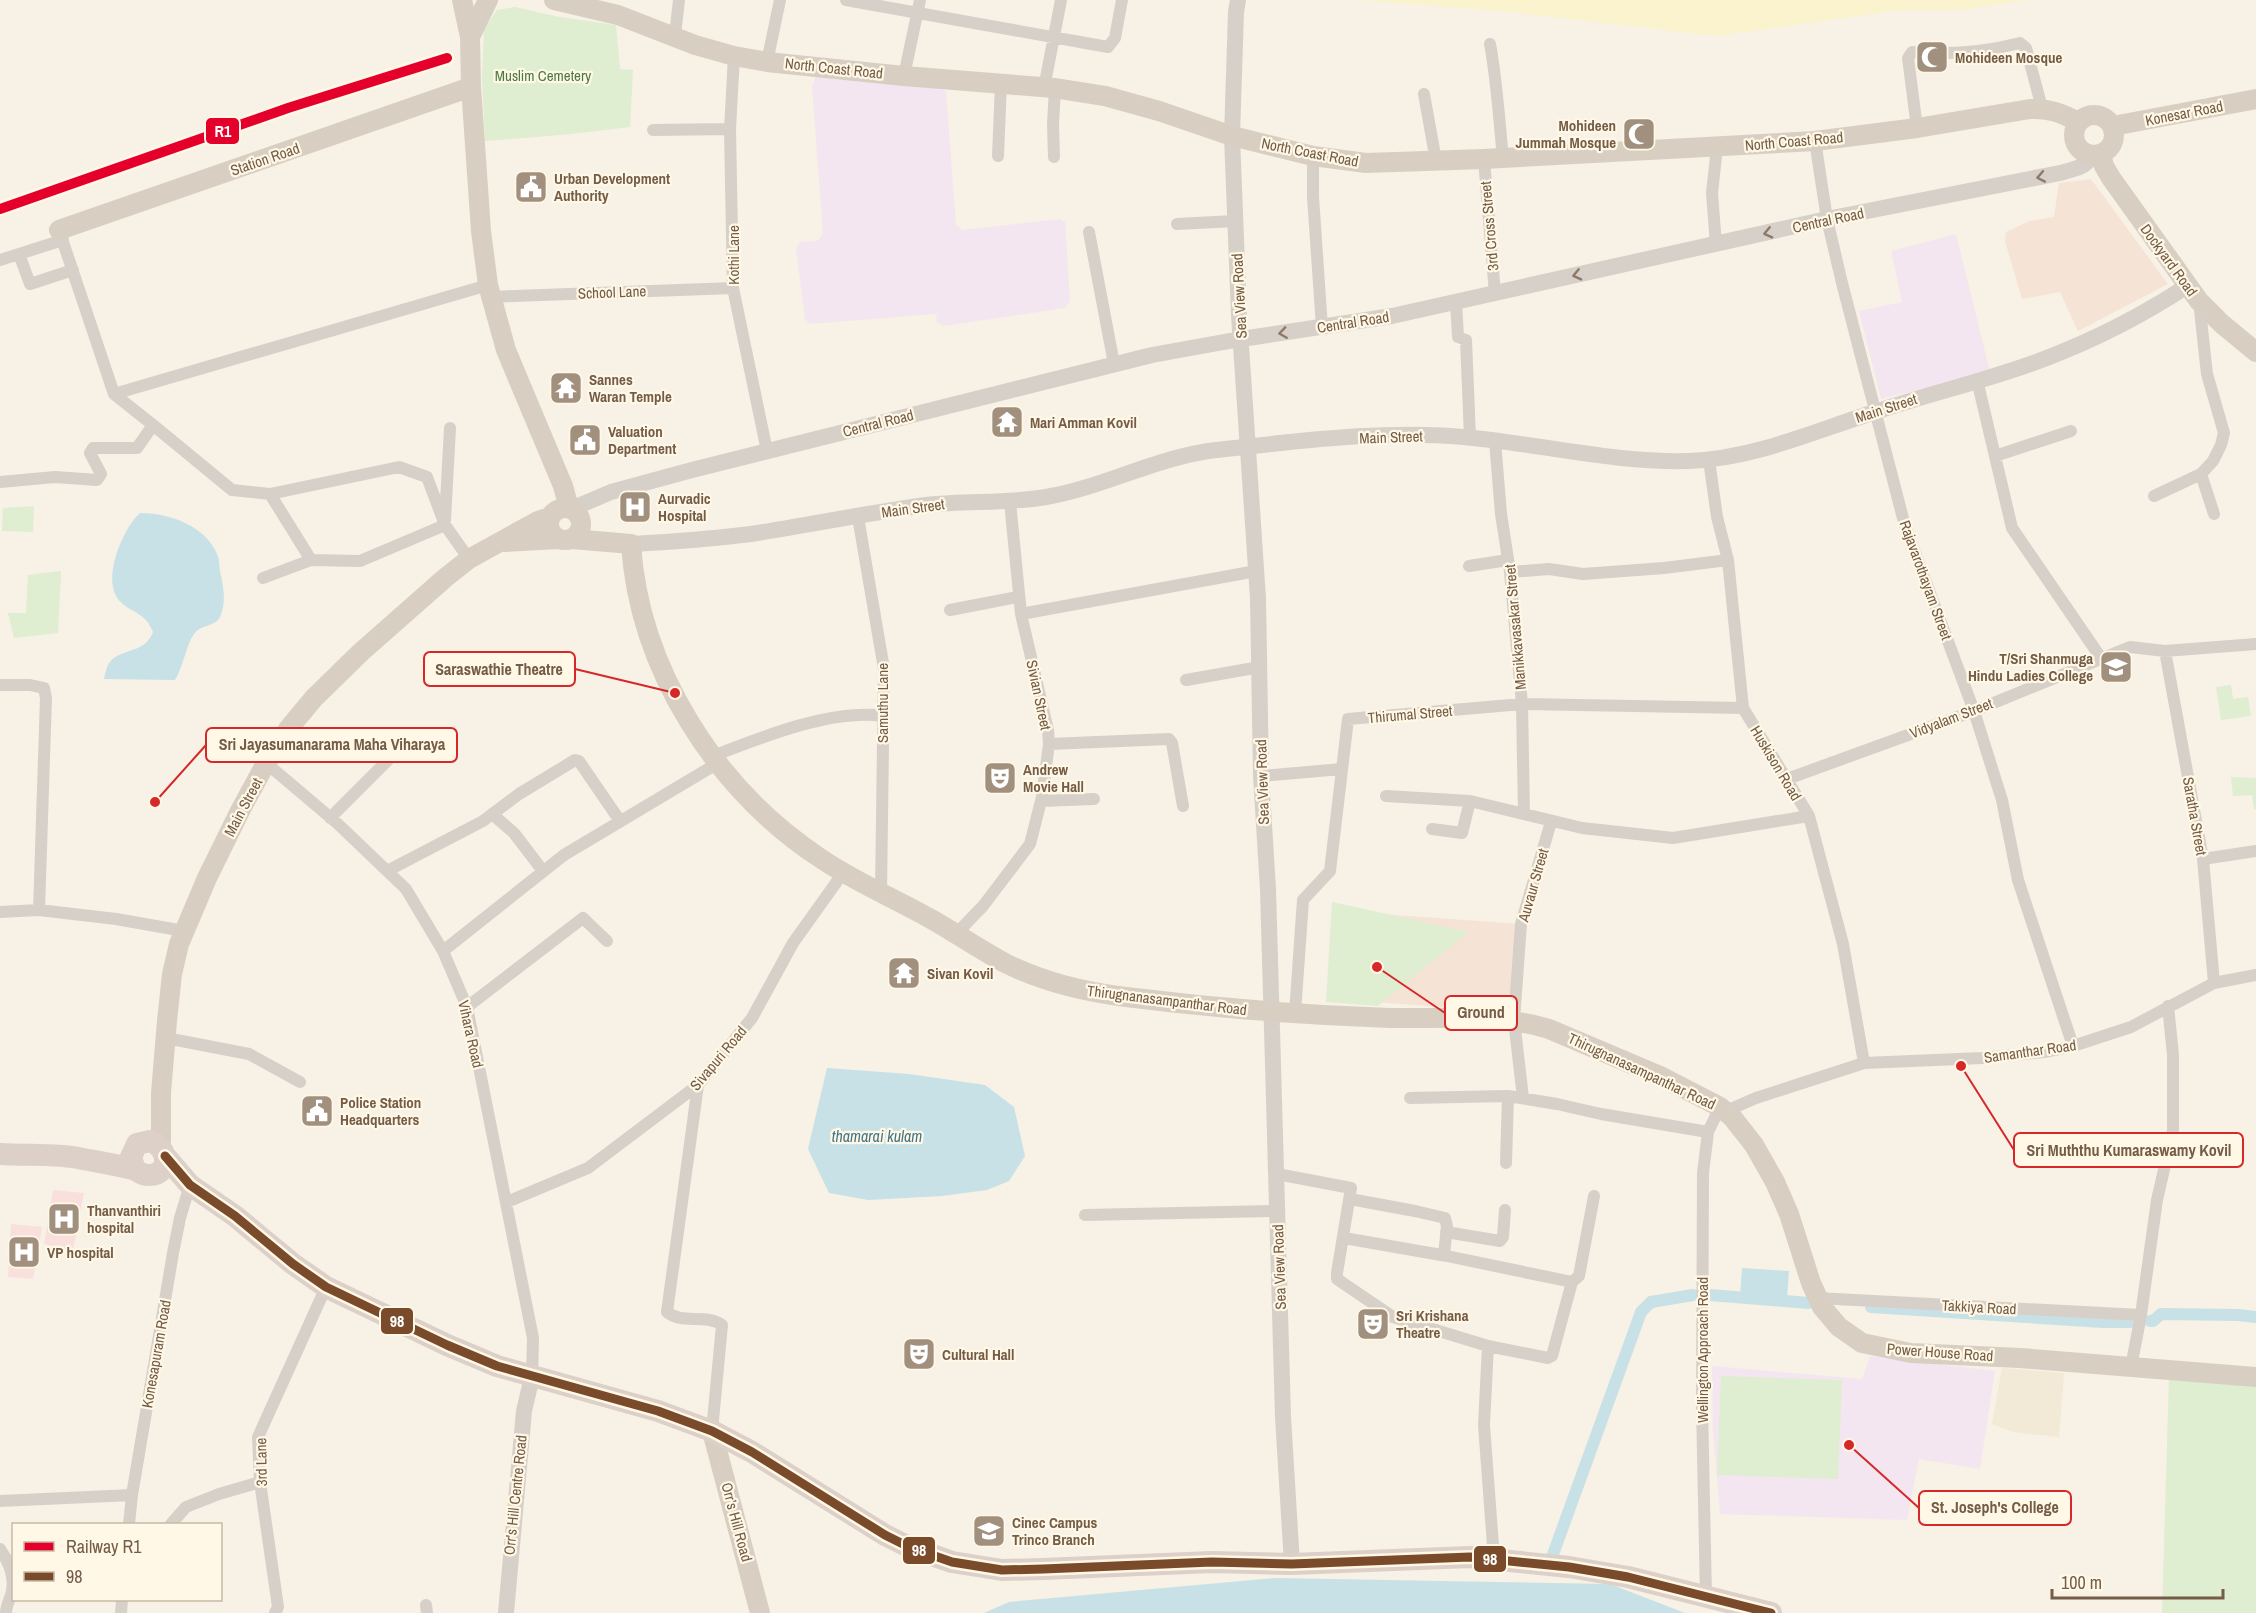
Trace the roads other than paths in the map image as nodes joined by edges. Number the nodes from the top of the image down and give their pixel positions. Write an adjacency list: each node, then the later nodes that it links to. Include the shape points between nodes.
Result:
1 (462, 0): 12 (main road)
2 (488, 0): 12 (main road)
3 (554, 0): 11 (main road, North Coast Road, via 618,15)
4 (680, 0): 11 (street)
5 (780, 0): 16 (street)
6 (847, 0): 10 (street)
7 (1061, 0): 13 (street)
8 (1122, 0): 13 (street, via 1115,38 1108,47)
9 (1238, 0): 29 (main road, Sea View Road)
10 (919, 6): 13 (street); 17 (street)
11 (675, 35): 15 (main road, North Coast Road)
12 (470, 37): 19 (main road)
13 (1054, 39): 20 (street)
14 (1490, 44): 36 (street, 3rd Cross Street, via 1495,70)
15 (734, 56): 16 (main road, North Coast Road); 27 (street, Kothi Lane)
16 (767, 62): 17 (main road, North Coast Road)
17 (904, 76): 18 (main road, North Coast Road)
18 (1000, 83): 20 (main road, North Coast Road); 33 (street)
19 (471, 87): 42 (main road, Station Road); 48 (main road)
20 (1050, 88): 29 (main road, North Coast Road, via 1105,96); 35 (street)
21 (1424, 94): 37 (street)
22 (2256, 99): 25 (main road, Konesar Road)
23 (2042, 108): 24 (main road, North Coast Road); 26 (main road, North Coast Road); 26 (street, via 2026,48 2020,43 1995,50 1912,52 1908,58)
24 (2078, 122): 25 (main road, via 2096,115); 32 (main road, via 2074,129 2075,144 2086,154)
25 (2113, 126): 32 (main road, via 2112,146)
26 (1917, 128): 30 (main road, North Coast Road)
27 (730, 129): 28 (street); 47 (street, Kothi Lane)
28 (653, 130)
29 (1232, 136): 34 (main road, North Coast Road); 39 (main road, Sea View Road)
30 (1815, 141): 31 (main road, North Coast Road); 38 (street, Rajavarothayam Street)
31 (1717, 147): 36 (main road, North Coast Road); 43 (street, via 1712,193)
32 (2097, 155): 38 (main road, Central Road, one-way to 38, via 2082,167 2060,173); 50 (main road, Dockyard Road)
33 (998, 156)
34 (1313, 156): 37 (main road, North Coast Road, via 1366,163); 52 (street)
35 (1054, 157)
36 (1494, 158): 37 (main road, North Coast Road); 49 (street, 3rd Cross Street)
37 (1436, 161)
38 (1827, 219): 43 (main road, Central Road, one-way to 43); 58 (street, Rajavarothayam Street)
39 (1235, 221): 40 (street); 53 (main road, Sea View Road)
40 (1177, 224)
41 (1089, 232): 55 (street)
42 (61, 235): 44 (street); 46 (street)
43 (1716, 245): 49 (main road, Central Road, one-way to 49)
44 (20, 254): 45 (street); 46 (street, via 30,284)
45 (0, 260)
46 (73, 270): 57 (street)
47 (733, 288): 48 (street, School Lane); 65 (street, Kothi Lane)
48 (489, 291): 57 (street, School Lane); 73 (main road, via 507,350 547,447)
49 (1495, 294): 51 (main road, Central Road)
50 (2193, 294): 54 (main road, Dockyard Road); 56 (main road, Main Street, via 2044,358); 68 (street, via 2207,374 2224,433 2213,461)
51 (1456, 303): 52 (main road, Central Road); 62 (street, via 1458,337 1466,340)
52 (1322, 327): 53 (main road, Central Road, one-way to 53)
53 (1241, 339): 55 (main road, Central Road); 64 (main road, Sea View Road)
54 (2256, 352)
55 (1114, 364): 65 (main road, Central Road)
56 (1977, 380): 58 (main road, Main Street); 66 (street)
57 (114, 394): 59 (street)
58 (1876, 411): 67 (main road, Main Street, via 1785,442); 98 (street, Rajavarothayam Street, via 1905,526)
59 (153, 424): 69 (street, via 137,448 93,448 90,453 101,474 97,480 55,477); 70 (street, via 232,490)
60 (450, 428): 76 (street)
61 (2071, 431): 66 (street)
62 (1470, 437): 63 (main road, Main Street); 64 (main road, Main Street, via 1404,435)
63 (1495, 441): 67 (main road, Main Street, via 1576,453); 84 (street, Manikkavasakar Street)
64 (1248, 447): 72 (main road, Main Street, via 1164,460 1083,489); 85 (main road, Sea View Road)
65 (767, 451): 73 (main road, Central Road, via 611,492)
66 (1995, 456): 92 (street, via 2012,528)
67 (1709, 460): 82 (street, Huskison Road, via 1716,517)
68 (2201, 474): 71 (street); 74 (street)
69 (0, 482)
70 (270, 494): 76 (street, via 399,467 427,477); 81 (street)
71 (2154, 496)
72 (1010, 502): 75 (main road, Main Street, via 942,503); 87 (street, Sivian Street)
73 (567, 514): 77 (main road, via 580,529); 77 (main road, via 549,530); 78 (main road, Main Street); 79 (main road)
74 (2214, 514)
75 (858, 517): 79 (main road, Main Street, via 747,534); 99 (street, Samuthu Lane, via 884,669)
76 (445, 525): 80 (street); 81 (street, via 360,561)
77 (566, 539): 78 (main road, Main Street); 79 (main road, Main Street)
78 (499, 543): 80 (main road, Main Street)
79 (631, 544): 102 (main road, Thirugnanasampanthar Road, via 636,583 656,652 689,720)
80 (469, 559): 103 (main road, Main Street, via 332,680 289,728)
81 (311, 560): 86 (street)
82 (1728, 560): 84 (street, via 1583,574); 97 (street, Huskison Road)
83 (1469, 566): 84 (street)
84 (1509, 566): 96 (street, Manikkavasakar Street)
85 (1256, 571): 89 (street); 93 (main road, Sea View Road)
86 (263, 578)
87 (1018, 597): 88 (street); 89 (street, Sivian Street)
88 (950, 610)
89 (1021, 614): 100 (street, Sivian Street)
90 (2256, 644): 91 (street, Vidyalam Street)
91 (2165, 651): 92 (street, Vidyalam Street, via 2130,647); 120 (street, Saratha Street)
92 (2102, 658): 98 (street, Vidyalam Street)
93 (1260, 667): 94 (street); 105 (main road, Sea View Road)
94 (1186, 680)
95 (0, 685): 125 (street, via 44,688 46,698)
96 (1522, 704): 97 (street, Thirumal Street); 104 (street, Thirumal Street, via 1348,719); 113 (street, Manikkavasakar Street)
97 (1743, 708): 106 (street, Huskison Road)
98 (1974, 711): 106 (street, Vidyalam Street); 139 (street, Rajavarothayam Street, via 2002,800 2018,880)
99 (883, 716): 102 (street, via 835,717 755,740); 124 (street, Samuthu Lane)
100 (1049, 744): 109 (street, Sivian Street); 111 (street, via 1169,739)
101 (402, 746): 115 (street)
102 (715, 760): 116 (street); 123 (main road, Thirugnanasampanthar Road, via 761,813)
103 (266, 763): 115 (street, Vihara Road); 127 (main road, Main Street)
104 (1342, 769): 105 (street); 136 (street, Thirumal Street, via 1330,871 1303,900)
105 (1261, 776): 135 (main road, Sea View Road)
106 (1786, 779): 114 (street, Huskison Road)
107 (1386, 795): 110 (street)
108 (1094, 799): 109 (street)
109 (1041, 801): 128 (street, Sivian Street, via 1030,844)
110 (1470, 801): 113 (street); 118 (street, via 1462,833)
111 (1183, 806)
112 (492, 814): 116 (street, via 577,759); 121 (street); 122 (street, via 514,832)
113 (1524, 814): 117 (street)
114 (1809, 816): 117 (street, via 1673,838); 140 (street, Huskison Road, via 1843,944)
115 (330, 818): 121 (street, Vihara Road)
116 (620, 821): 122 (street)
117 (1551, 822): 137 (street, Auvaur Street, via 1521,924)
118 (1432, 830)
119 (2256, 851): 120 (street)
120 (2203, 859): 132 (street, Saratha Street)
121 (387, 871): 130 (street, Vihara Road, via 406,889)
122 (543, 871): 130 (street)
123 (843, 873): 124 (main road, Thirugnanasampanthar Road); 142 (street, Sivapuri Road, via 793,943 752,1018)
124 (881, 892): 128 (main road, Thirugnanasampanthar Road)
125 (39, 910): 126 (street); 127 (street)
126 (0, 912)
127 (184, 931): 138 (main road, Main Street, via 172,974)
128 (957, 933): 135 (main road, Thirugnanasampanthar Road, via 1003,962 1068,986 1123,997)
129 (607, 941): 134 (street, via 583,918)
130 (443, 951): 134 (street, Vihara Road)
131 (2256, 975): 132 (street, Samanthar Road)
132 (2214, 983): 133 (street, Samanthar Road)
133 (2168, 1006): 139 (street, Samanthar Road, via 2131,1027); 165 (street, via 2174,1055 2174,1130 2157,1200)
134 (467, 1007): 155 (street, Vihara Road)
135 (1271, 1012): 136 (main road, Thirugnanasampanthar Road); 151 (main road, Sea View Road)
136 (1295, 1013): 137 (main road, Thirugnanasampanthar Road)
137 (1514, 1020): 145 (street, Auvaur Street); 146 (main road, Thirugnanasampanthar Road, via 1581,1041)
138 (166, 1038): 141 (street, via 249,1054); 149 (main road, Main Street)
139 (2073, 1046): 140 (street, Samanthar Road, via 1982,1058)
140 (1864, 1063): 146 (street, Samanthar Road)
141 (300, 1082)
142 (698, 1086): 155 (street, Sivapuri Road, via 588,1168); 170 (street, via 667,1312 675,1318 712,1319 722,1325)
143 (1508, 1096): 144 (street); 145 (street); 150 (street)
144 (1410, 1098)
145 (1523, 1098): 147 (street)
146 (1723, 1109): 147 (street, Wellington Approach Road); 164 (main road, Power House Road, via 1754,1145 1775,1182)
147 (1708, 1132): 181 (street, Wellington Approach Road, via 1702,1241)
148 (0, 1154): 149 (highway)
149 (149, 1156): 152 (highway)
150 (1506, 1163)
151 (1276, 1174): 154 (street, via 1351,1188); 157 (main road, Sea View Road)
152 (190, 1185): 163 (highway); 172 (street, Konesapuram Road, via 173,1252)
153 (1594, 1196): 162 (street, via 1579,1276)
154 (1350, 1199): 159 (street, via 1445,1218); 160 (street)
155 (507, 1202): 168 (street, Vihara Road, via 532,1338)
156 (1505, 1210): 159 (street, via 1500,1240)
157 (1277, 1211): 158 (street); 178 (main road, Sea View Road)
158 (1085, 1215)
159 (1446, 1232): 161 (street)
160 (1344, 1238): 161 (street); 166 (street, via 1337,1279 1393,1317)
161 (1444, 1256): 162 (street)
162 (1572, 1282): 166 (street, via 1552,1356)
163 (326, 1287): 168 (highway, via 447,1346); 171 (street, 3rd Lane, via 258,1437)
164 (1817, 1298): 165 (street, Takkiya Road); 167 (main road, Power House Road, via 1839,1327 1870,1346 1911,1353)
165 (2141, 1315): 167 (street)
166 (1488, 1346): 177 (street, via 1484,1425)
167 (2131, 1367): 169 (main road, Power House Road)
168 (532, 1377): 170 (highway, via 658,1411); 184 (main road, Orr's Hill Centre Road, via 524,1411)
169 (2256, 1377)
170 (712, 1431): 178 (highway, via 885,1535 952,1562 1002,1569 1212,1562); 185 (main road, Orr’s Hill Road)
171 (260, 1482): 175 (street, via 186,1507); 183 (street, 3rd Lane, via 278,1607)
172 (132, 1495): 173 (street); 174 (street, Konesapuram Road)
173 (0, 1501)
174 (129, 1523)
175 (172, 1523)
176 (0, 1549): 179 (street, via 9,1563)
177 (1494, 1559): 178 (highway, via 1442,1557); 181 (highway, via 1628,1576)
178 (1292, 1564)
179 (12, 1580)
180 (12, 1587): 182 (street)
181 (1706, 1596): 186 (highway)
182 (4, 1606)
183 (275, 1613)
184 (506, 1613)
185 (760, 1613)
186 (1771, 1613)

